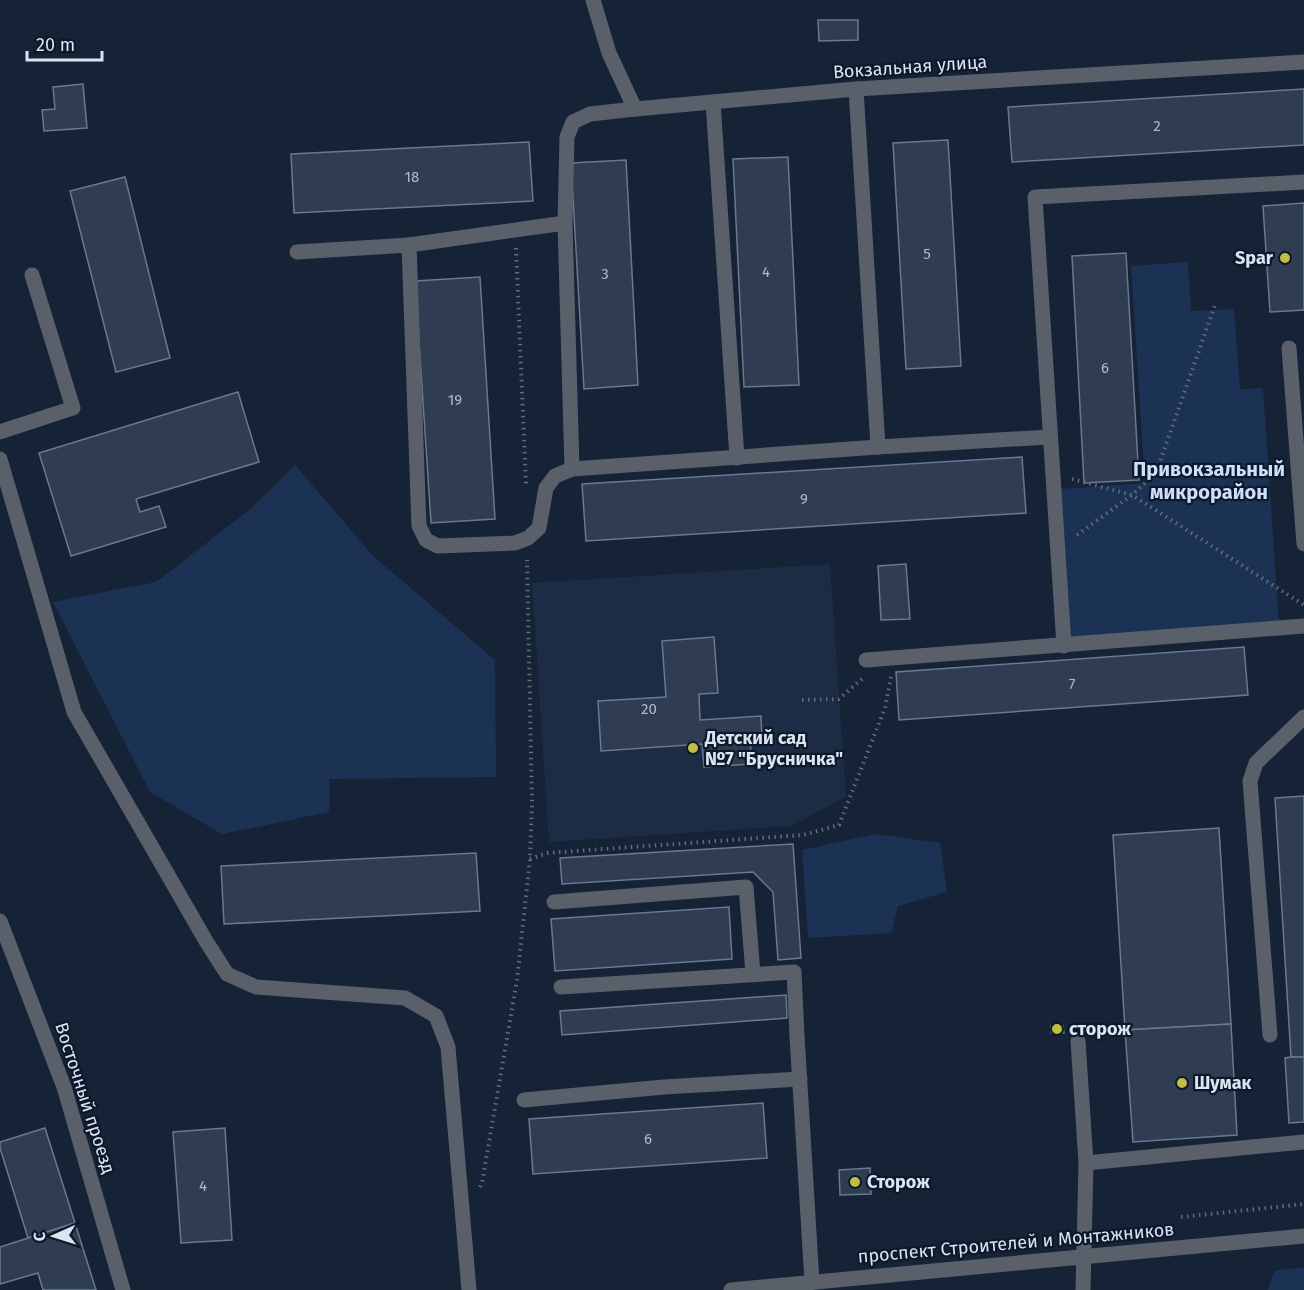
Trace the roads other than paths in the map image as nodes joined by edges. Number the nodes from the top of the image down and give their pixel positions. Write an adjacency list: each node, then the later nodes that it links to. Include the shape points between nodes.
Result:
1 (593, 0): 5 (street, via 609,53)
2 (1304, 62): 3 (street, Вокзальная улица)
3 (856, 89): 4 (street, Вокзальная улица); 14 (street)
4 (714, 102): 5 (street, Вокзальная улица); 15 (street)
5 (635, 108): 7 (street, Вокзальная улица, via 590,114 573,122 567,137)
6 (1304, 182): 13 (street, via 1035,197)
7 (565, 223): 8 (street); 17 (street)
8 (409, 245): 9 (street); 17 (street, via 419,526 426,540 438,546 515,543 528,538 539,528 546,488 555,476)
9 (297, 252)
10 (32, 275): 12 (street, via 73,408)
11 (1289, 348): 18 (street)
12 (0, 432)
13 (1050, 437): 14 (street); 20 (street)
14 (878, 447): 15 (street)
15 (737, 458): 17 (street)
16 (0, 459): 37 (street, via 74,712 227,974 256,987 405,998 436,1016 448,1047)
17 (572, 469)
18 (1304, 544)
19 (1304, 626): 20 (street)
20 (1064, 646): 21 (street)
21 (866, 660)
22 (1304, 717): 27 (street, via 1256,763 1250,782)
23 (554, 902): 25 (street, via 746,887)
24 (0, 921): 36 (street, Восточный проезд, via 64,1087)
25 (753, 974): 26 (street); 29 (street, via 794,972)
26 (561, 987)
27 (1270, 1035)
28 (1078, 1041): 32 (street)
29 (800, 1079): 30 (street); 35 (street)
30 (524, 1100)
31 (1304, 1142): 32 (street)
32 (1086, 1163): 34 (street)
33 (1304, 1236): 34 (street, проспект Строителей и Монтажников)
34 (1082, 1258): 35 (street, проспект Строителей и Монтажников); 39 (street)
35 (812, 1282): 38 (street, проспект Строителей и Монтажников)
36 (123, 1290)
37 (469, 1290)
38 (731, 1290)
39 (1083, 1290)

